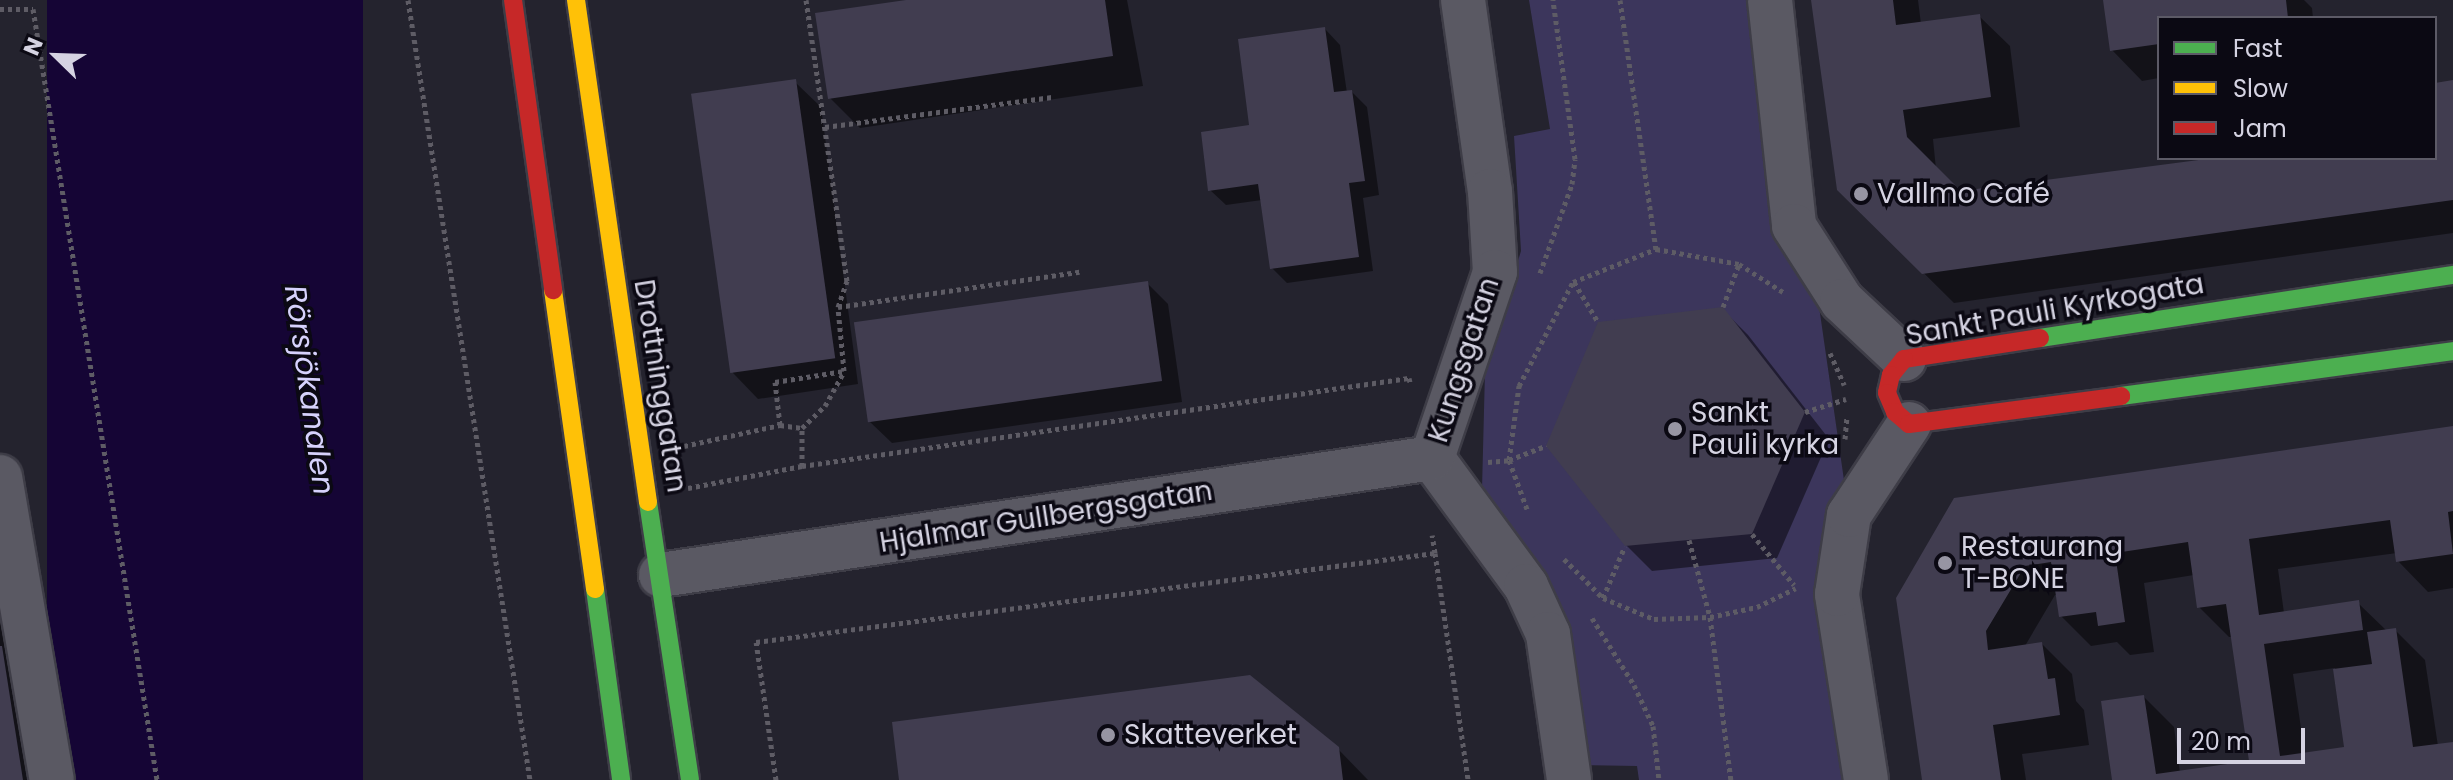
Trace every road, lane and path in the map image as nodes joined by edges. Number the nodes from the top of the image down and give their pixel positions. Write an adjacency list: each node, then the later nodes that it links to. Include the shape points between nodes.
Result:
1 (408, 0): 56 (path)
2 (513, 0): 57 (main road)
3 (576, 0): 49 (main road, Drottninggatan)
4 (806, 0): 11 (path)
5 (1463, 0): 33 (street, Kungsgatan, via 1490,191 1495,272)
6 (1553, 0): 16 (path, via 1575,159 1572,184)
7 (1620, 0): 12 (path)
8 (1770, 0): 24 (street, via 1794,226 1842,301)
9 (0, 9): 55 (path, via 33,9)
10 (1054, 97): 11 (path)
11 (825, 127): 19 (path, via 847,281)
12 (1656, 249): 13 (path); 17 (path)
13 (1739, 264): 18 (path); 20 (path)
14 (1079, 272): 19 (path)
15 (2453, 275): 24 (main road, Sankt Pauli Kyrkogata)
16 (1537, 280)
17 (1573, 282): 21 (path); 35 (path, via 1519,386)
18 (1790, 297)
19 (838, 307): 25 (path)
20 (1723, 307)
21 (1598, 322)
22 (1827, 345): 27 (path, via 1850,398)
23 (2453, 351): 28 (main road)
24 (1904, 359): 28 (main road, Sankt Pauli Kyrkogata, via 1891,375 1887,393 1895,412)
25 (844, 371): 29 (path, via 775,382); 30 (path, via 825,406)
26 (1411, 392): 37 (path, via 1409,378)
27 (1805, 412)
28 (1909, 424): 64 (street, via 1849,515 1837,594)
29 (780, 425): 30 (path); 34 (path, via 680,447)
30 (802, 428): 37 (path)
31 (1546, 446): 35 (path)
32 (1487, 448): 36 (path)
33 (1425, 459): 48 (path); 49 (street, Hjalmar Gullbergsgatan); 61 (street, Kungsgatan, via 1526,586 1548,634)
34 (681, 460)
35 (1509, 460): 36 (path); 43 (path)
36 (1488, 462): 38 (path)
37 (802, 466): 41 (path)
38 (1493, 472)
39 (683, 474): 41 (path)
40 (0, 477): 54 (street)
41 (685, 488): 42 (path)
42 (686, 502)
43 (1528, 513)
44 (1752, 534): 50 (path)
45 (1689, 540): 53 (path)
46 (1625, 546): 51 (path)
47 (1556, 549): 51 (path)
48 (1435, 553): 59 (path, via 756,642); 60 (path)
49 (661, 575): 58 (main road, Drottninggatan)
50 (1796, 588)
51 (1603, 598): 53 (path, via 1654,619)
52 (1589, 614): 62 (path, via 1653,726)
53 (1710, 617): 63 (path)
54 (52, 780)
55 (157, 780)
56 (530, 780)
57 (621, 780)
58 (690, 780)
59 (776, 780)
60 (1468, 780)
61 (1569, 780)
62 (1659, 780)
63 (1731, 780)
64 (1866, 780)

